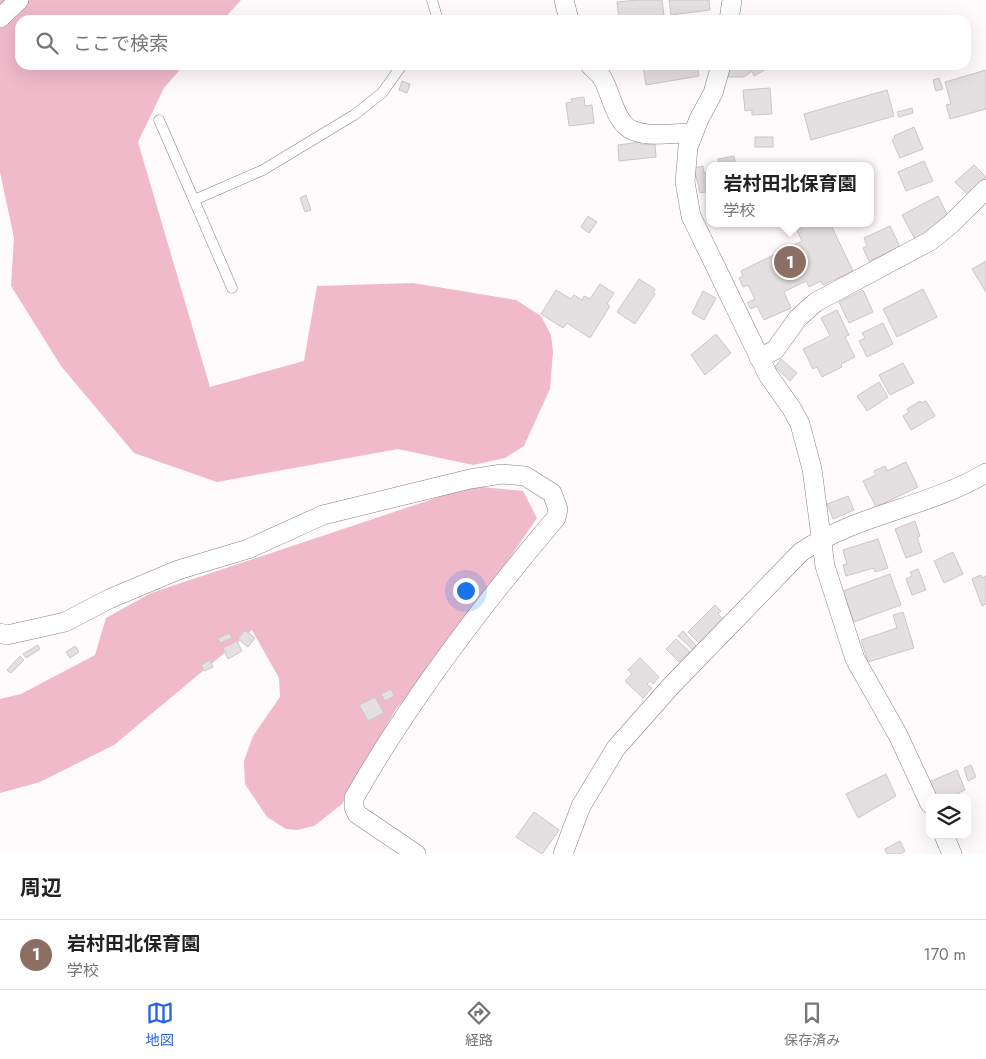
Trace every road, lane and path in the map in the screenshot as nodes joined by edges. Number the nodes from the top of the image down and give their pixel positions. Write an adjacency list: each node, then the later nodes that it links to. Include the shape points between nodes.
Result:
1 (19, 0): 8 (street)
2 (432, 0): 5 (lane)
3 (564, 0): 6 (street)
4 (732, 0): 7 (street)
5 (436, 15)
6 (568, 15)
7 (730, 15)
8 (0, 18)
9 (398, 70): 15 (lane, via 382,93 354,115 263,170)
10 (595, 70): 13 (street, via 626,126 651,134)
11 (720, 70): 13 (street, via 713,93)
12 (159, 120): 15 (lane)
13 (692, 133): 17 (street, via 685,182 691,216)
14 (986, 189): 17 (street, via 930,242 816,302 798,318 775,350)
15 (194, 200): 16 (lane)
16 (232, 288)
17 (759, 358): 19 (street, via 800,424 812,469)
18 (986, 473): 19 (street)
19 (822, 538): 21 (street, via 825,566 855,659 898,735); 24 (street, via 801,552 740,614 616,748 581,806)
20 (0, 633): 23 (street, via 7,635 65,622 109,599 178,570 248,549 322,515 470,478 502,474 525,476 552,494 558,509 556,518 507,576 407,712 354,798 357,814)
21 (926, 795)
22 (946, 839): 25 (street)
23 (416, 854)
24 (563, 854)
25 (952, 854)

